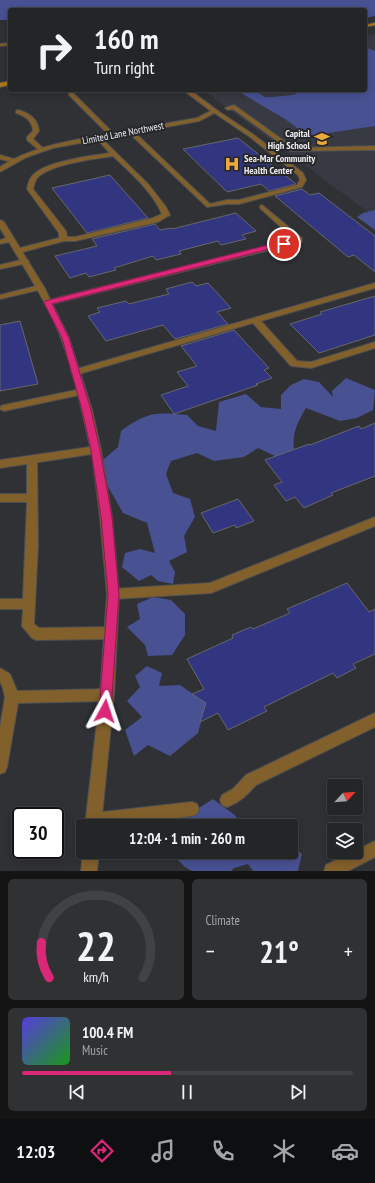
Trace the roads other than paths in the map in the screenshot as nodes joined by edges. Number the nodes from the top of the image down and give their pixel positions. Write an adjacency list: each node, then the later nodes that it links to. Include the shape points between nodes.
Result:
1 (189, 92): 4 (street)
2 (71, 94): 7 (street)
3 (228, 108): 9 (street, via 234,107 293,150)
4 (214, 111): 6 (street, Limited Lane Northwest, via 199,119); 6 (street, via 252,136 300,174 304,180 300,186 239,202 209,206)
5 (18, 112): 10 (street, via 35,123 36,131 30,140)
6 (130, 132): 7 (street, Limited Lane Northwest)
7 (112, 135): 8 (street, Limited Lane Northwest)
8 (98, 137): 10 (street, Limited Lane Northwest); 11 (street)
9 (375, 148)
10 (42, 150): 13 (street, Limited Lane Northwest)
11 (114, 154): 17 (street, via 58,166 36,175 31,183 30,189 63,233); 17 (street, via 164,207 166,215 76,239)
12 (0, 157): 13 (street)
13 (12, 160): 14 (street, Limited Lane Northwest)
14 (0, 170)
15 (262, 207): 25 (street, via 299,240)
16 (2, 227): 18 (street)
17 (63, 238): 20 (street)
18 (11, 239): 19 (street); 20 (street)
19 (0, 242)
20 (22, 256): 21 (street); 23 (street)
21 (0, 267)
22 (375, 285): 26 (street)
23 (40, 287): 24 (street); 25 (street)
24 (0, 297)
25 (48, 303): 28 (street, via 66,338)
26 (255, 320): 27 (street, via 294,364 311,365); 28 (street)
27 (375, 345)
28 (76, 372): 29 (street)
29 (81, 392): 30 (street); 31 (street)
30 (4, 408)
31 (96, 450): 32 (street); 37 (street, via 106,517)
32 (32, 460): 33 (street); 35 (street)
33 (0, 464)
34 (0, 498): 35 (street)
35 (32, 498): 39 (street)
36 (375, 522): 37 (street, via 211,588)
37 (113, 594): 40 (street)
38 (0, 604): 39 (street)
39 (29, 604): 40 (street, via 28,626 36,634)
40 (110, 633): 42 (street)
41 (0, 674): 43 (street, via 6,677)
42 (106, 695): 43 (street); 48 (street)
43 (12, 697): 45 (street)
44 (375, 720): 46 (street, via 251,780 238,794)
45 (0, 767)
46 (227, 800)
47 (192, 809): 49 (street)
48 (94, 819)
49 (122, 819)
50 (375, 849): 53 (street)
51 (90, 859): 52 (street)
52 (89, 871)
53 (332, 871)

